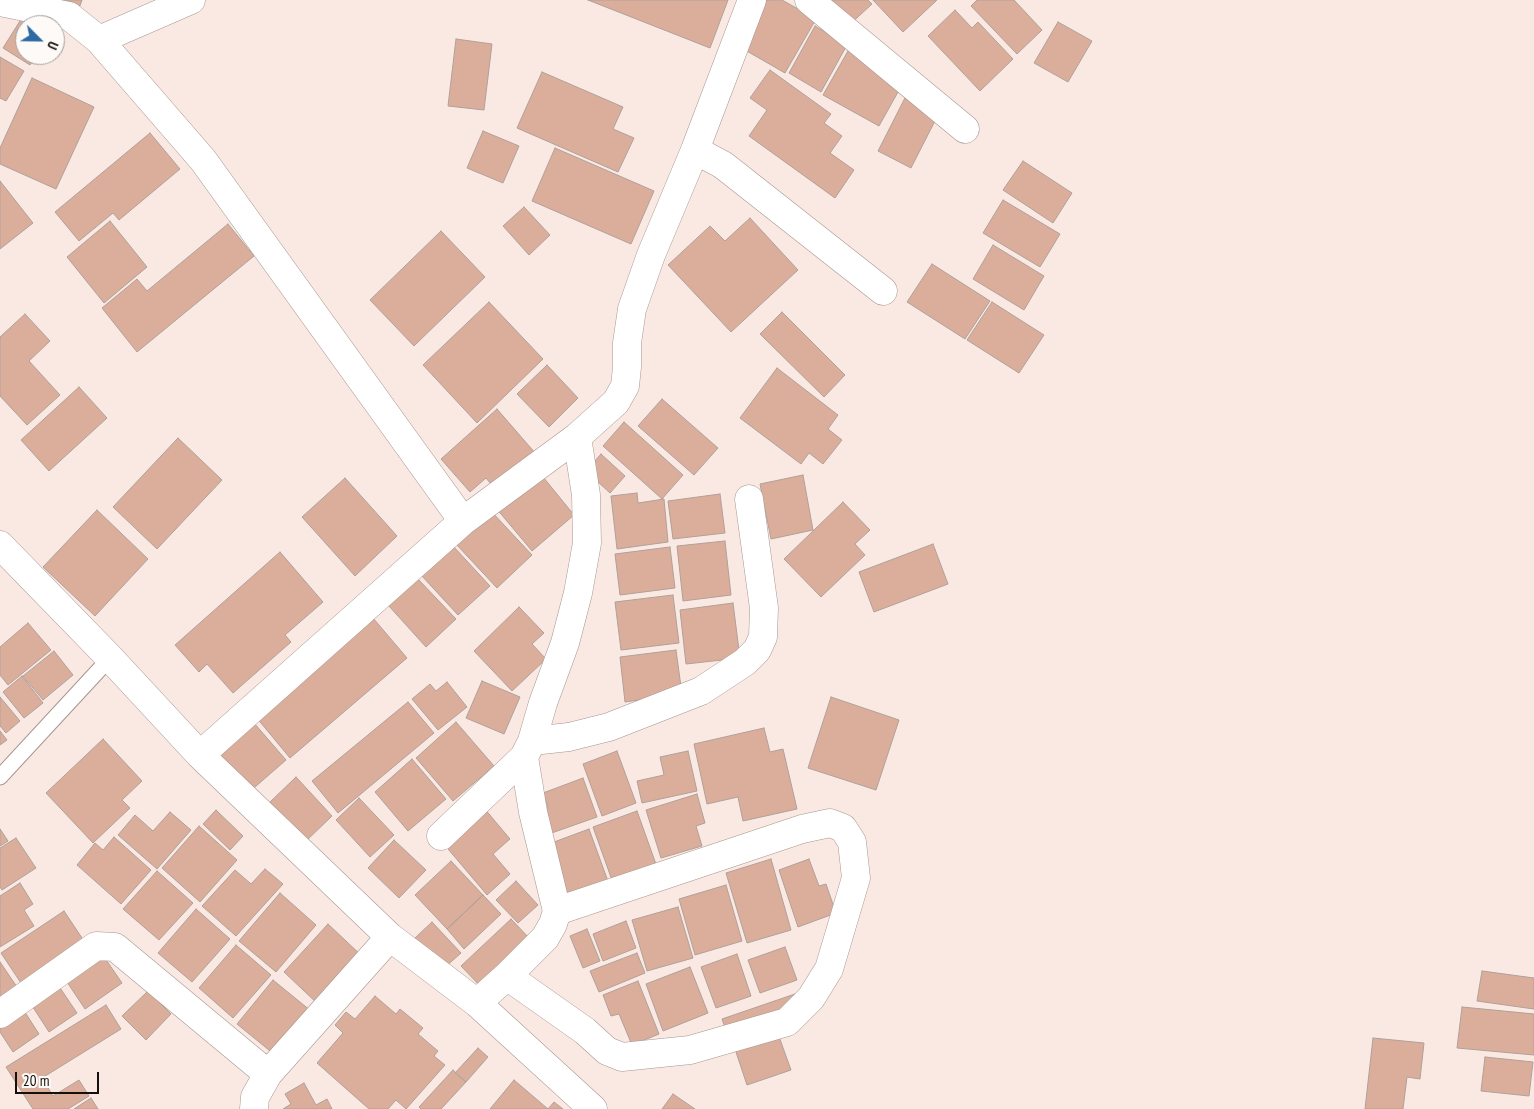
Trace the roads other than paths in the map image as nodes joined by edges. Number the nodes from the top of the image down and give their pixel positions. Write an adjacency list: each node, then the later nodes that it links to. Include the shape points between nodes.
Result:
1 (191, 0): 5 (street)
2 (752, 0): 7 (street)
3 (809, 0): 6 (street)
4 (0, 2): 5 (street, via 69,16)
5 (99, 40): 11 (street, via 203,160)
6 (965, 130)
7 (695, 150): 8 (street, via 723,165); 9 (street, via 632,309 625,386 616,402)
8 (883, 291)
9 (578, 437): 11 (street); 14 (street, via 586,494 587,543 565,643)
10 (749, 499): 14 (street, via 764,608 763,637 757,650 745,662 701,690 609,728)
11 (463, 520): 15 (street)
12 (0, 545): 13 (street)
13 (110, 658): 15 (street); 16 (lane)
14 (528, 749): 17 (street); 18 (street, via 532,812)
15 (200, 755): 19 (street)
16 (0, 777)
17 (441, 836)
18 (558, 911): 20 (street, via 545,938); 20 (street, via 802,829 830,823 843,828 852,842 856,878 829,969 811,998 788,1022 690,1050 622,1057 606,1051 585,1031)
19 (390, 937): 21 (street); 23 (street)
20 (507, 976): 21 (street)
21 (477, 1003): 25 (street)
22 (0, 1014): 23 (street, via 96,946 115,947)
23 (268, 1074): 24 (street, via 255,1097)
24 (254, 1109)
25 (593, 1109)

